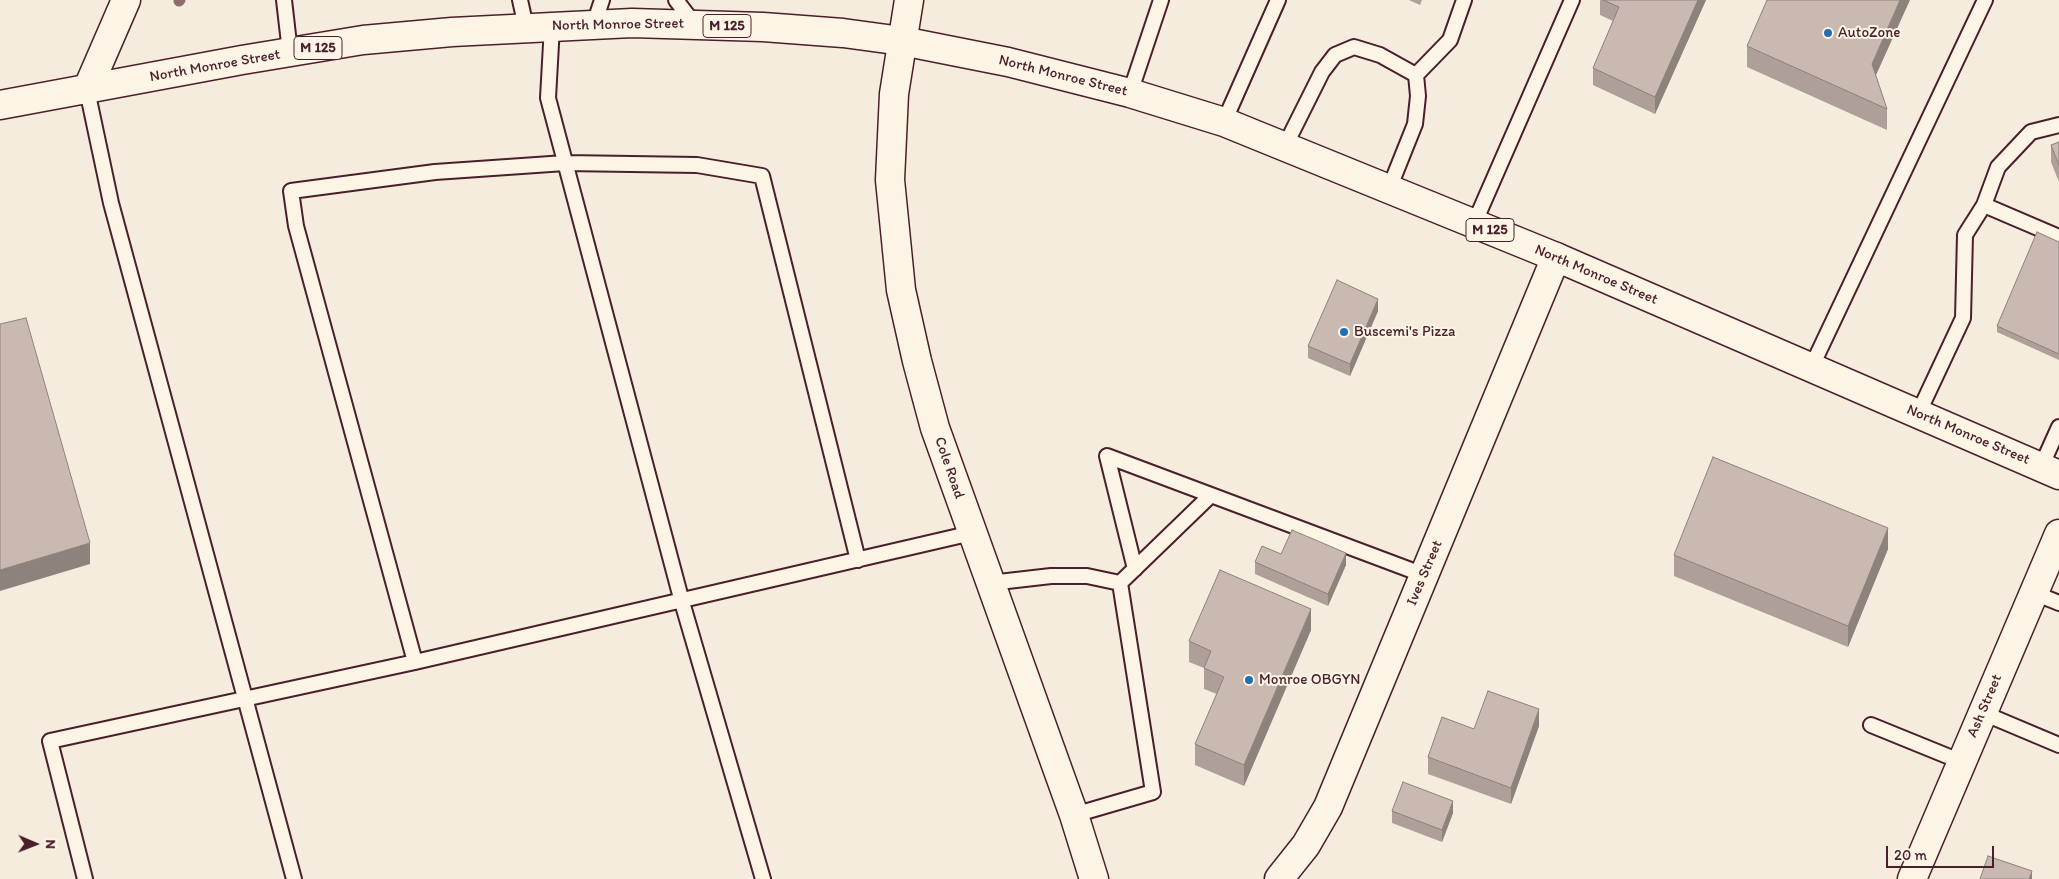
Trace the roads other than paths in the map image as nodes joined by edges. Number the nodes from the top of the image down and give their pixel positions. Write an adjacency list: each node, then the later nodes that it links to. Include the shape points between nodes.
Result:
1 (126, 0): 17 (main road)
2 (284, 0): 15 (lane)
3 (520, 0): 13 (lane)
4 (676, 0): 12 (lane)
5 (909, 0): 14 (main road, Cole Road)
6 (1161, 0): 18 (lane)
7 (1278, 0): 20 (lane)
8 (1464, 0): 16 (lane, via 1450,40)
9 (1572, 0): 26 (lane)
10 (1985, 0): 29 (lane)
11 (598, 12): 12 (main road, North Monroe Street / M 125); 13 (main road, North Monroe Street / M 125)
12 (695, 25): 14 (main road, North Monroe Street / M 125, via 843,33)
13 (539, 26): 15 (main road, North Monroe Street / M 125, via 363,40); 23 (lane, via 548,98)
14 (902, 41): 18 (main road, North Monroe Street / M 125, via 1008,62); 34 (main road, Cole Road, via 894,94 890,180 901,290 935,428)
15 (290, 52): 17 (main road, North Monroe Street / M 125)
16 (1416, 75): 22 (lane, via 1380,55 1354,47 1335,55 1322,72); 24 (lane, via 1415,124)
17 (88, 90): 19 (main road, North Monroe Street / M 125); 45 (lane, via 111,203)
18 (1130, 93): 20 (main road, North Monroe Street / M 125)
19 (0, 105)
20 (1224, 122): 22 (main road, North Monroe Street / M 125)
21 (2059, 125): 25 (lane, via 2031,132 1998,167)
22 (1285, 146): 24 (main road, North Monroe Street / M 125)
23 (565, 163): 36 (lane, via 696,165 762,176); 42 (lane); 44 (lane, via 435,172 291,191 296,226)
24 (1389, 189): 26 (main road, North Monroe Street / M 125)
25 (1984, 205): 27 (lane); 30 (lane, via 1965,235 1963,318)
26 (1474, 224): 28 (main road, North Monroe Street / M 125)
27 (2059, 237)
28 (1556, 258): 29 (main road, North Monroe Street / M 125); 38 (main road, Ives Street)
29 (1812, 368): 30 (main road, North Monroe Street / M 125)
30 (1918, 414): 32 (main road, North Monroe Street / M 125)
31 (2059, 427): 32 (lane)
32 (2050, 471)
33 (1211, 495): 37 (lane); 37 (lane, via 1107,456); 38 (lane)
34 (972, 533): 36 (lane); 39 (main road, Cole Road)
35 (2059, 534): 41 (main road, Ash Street)
36 (858, 560): 42 (lane)
37 (1135, 569): 40 (lane)
38 (1424, 576): 55 (main road, Ives Street, via 1328,807 1306,845)
39 (990, 583): 40 (lane, via 1087,576); 50 (main road, Cole Road)
40 (1120, 583): 50 (lane, via 1153,792)
41 (2034, 593): 43 (lane); 46 (main road, Ash Street)
42 (682, 602): 44 (lane); 53 (lane)
43 (2059, 603)
44 (415, 662): 45 (lane)
45 (247, 700): 51 (lane, via 50,741); 52 (lane)
46 (1983, 713): 48 (lane); 49 (main road, Ash Street)
47 (1871, 724): 49 (lane)
48 (2059, 745)
49 (1962, 762): 56 (main road, Ash Street)
50 (1074, 815): 54 (main road, Cole Road)
51 (85, 879)
52 (294, 879)
53 (763, 879)
54 (1094, 879)
55 (1279, 879)
56 (1912, 879)

